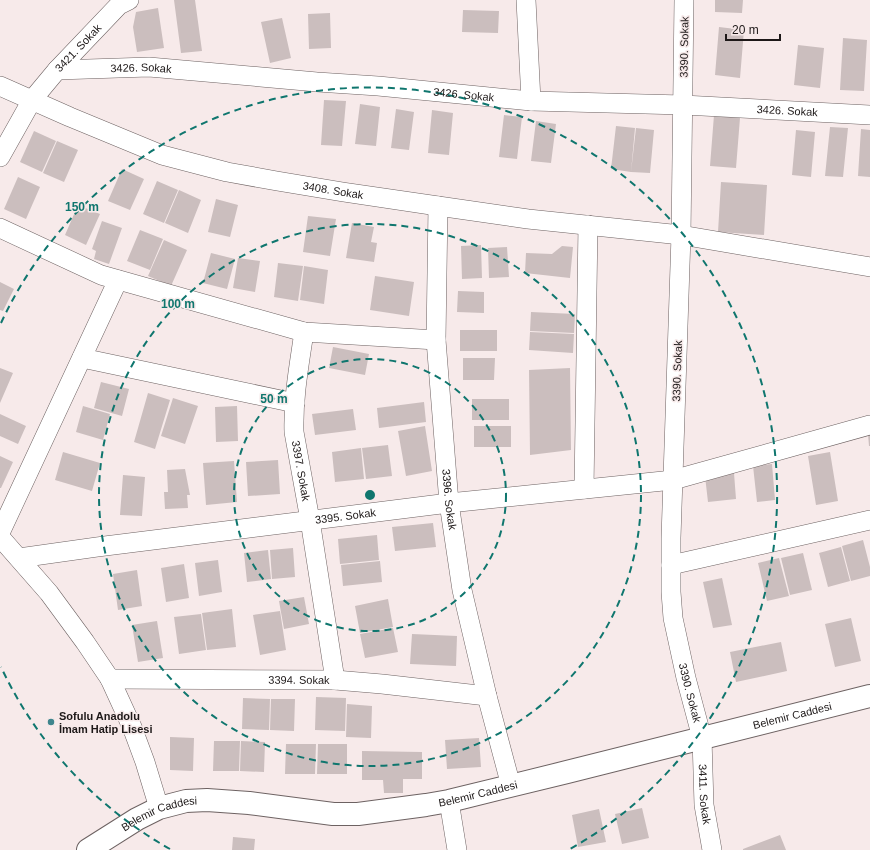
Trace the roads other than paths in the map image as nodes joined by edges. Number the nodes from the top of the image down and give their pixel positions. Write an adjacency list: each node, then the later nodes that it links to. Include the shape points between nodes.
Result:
1 (526, 0): 7 (street)
2 (684, 0): 8 (street, 3390. Sokak)
3 (120, 2): 4 (street, 3421. Sokak)
4 (57, 70): 6 (street, 3421. Sokak); 7 (street, 3426. Sokak, via 149,67)
5 (0, 86): 6 (street, 3408. Sokak)
6 (32, 100): 10 (street, 3421. Sokak); 11 (street, 3408. Sokak, via 155,152 194,164 277,181)
7 (532, 101): 8 (street, 3426. Sokak)
8 (683, 105): 9 (street, 3426. Sokak); 14 (street, 3390. Sokak)
9 (870, 115)
10 (0, 157)
11 (438, 206): 12 (street, 3408. Sokak); 18 (street, 3396. Sokak)
12 (588, 225): 14 (street, 3408. Sokak); 23 (street)
13 (0, 228): 16 (street, via 101,275)
14 (681, 235): 15 (street, 3408. Sokak); 22 (street, 3390. Sokak)
15 (870, 267)
16 (118, 280): 17 (street); 19 (street)
17 (304, 332): 18 (street); 20 (street, 3397. Sokak)
18 (436, 340): 24 (street, 3396. Sokak)
19 (82, 358): 20 (street); 27 (street)
20 (294, 403): 25 (street, 3397. Sokak, via 294,432)
21 (870, 425): 22 (street, 3395. Sokak)
22 (673, 480): 23 (street, 3395. Sokak); 30 (street, 3390. Sokak)
23 (584, 489): 24 (street, 3395. Sokak)
24 (449, 503): 25 (street, 3395. Sokak); 33 (street, 3396. Sokak, via 462,590)
25 (310, 520): 29 (street, 3395. Sokak); 32 (street, 3397. Sokak)
26 (870, 520): 30 (street)
27 (0, 533)
28 (0, 537): 29 (street)
29 (19, 558): 31 (street, via 69,619)
30 (671, 565): 35 (street, 3390. Sokak, via 673,618)
31 (110, 680): 32 (street, 3394. Sokak); 38 (street, via 146,762)
32 (335, 680): 33 (street, 3394. Sokak)
33 (486, 696): 36 (street, 3396. Sokak)
34 (870, 696): 35 (street, Belemir Caddesi)
35 (702, 738): 36 (street, Belemir Caddesi); 41 (street, 3411. Sokak, via 704,805)
36 (511, 786): 37 (street, Belemir Caddesi)
37 (449, 801): 38 (street, Belemir Caddesi, via 358,814 333,814 206,800 186,801); 40 (street)
38 (159, 808): 39 (street, Belemir Caddesi)
39 (88, 850)
40 (457, 850)
41 (712, 850)

